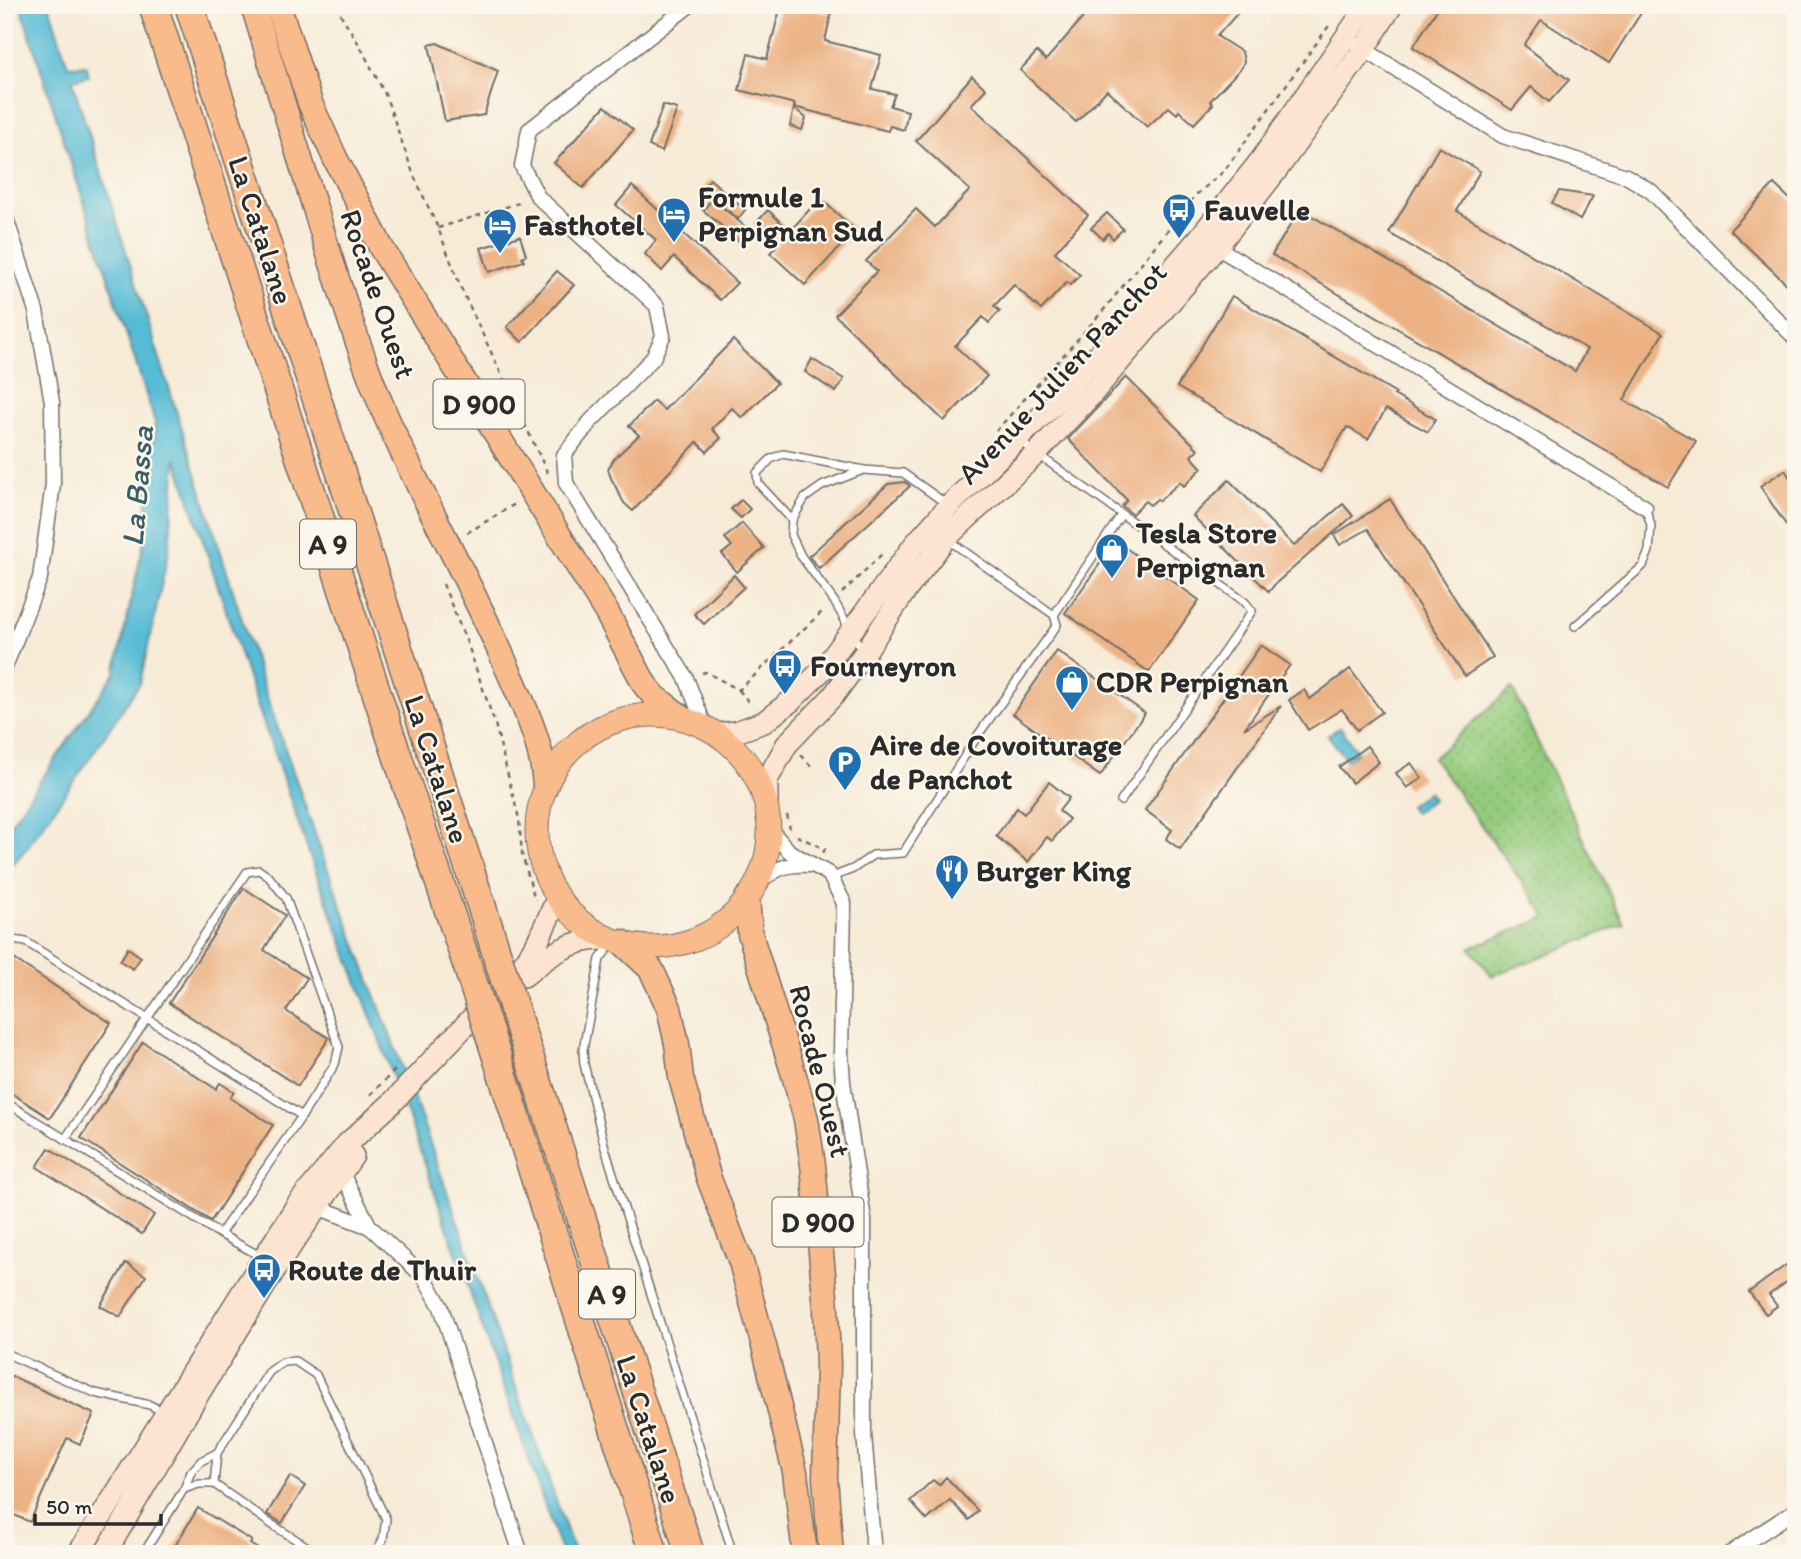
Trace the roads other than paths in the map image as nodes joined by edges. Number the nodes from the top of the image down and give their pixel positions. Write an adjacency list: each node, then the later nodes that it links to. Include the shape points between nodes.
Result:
1 (189, 5): 72 (highway, La Catalane / A 9, bridge)
2 (253, 5): 9 (highway, Rocade Ouest / D 900)
3 (278, 5): 9 (highway, Rocade Ouest / D 900)
4 (690, 5): 29 (street, via 529,130 522,166 538,197 657,306 663,336 653,358 564,455 566,484 686,678)
5 (1368, 5): 8 (main road, Avenue Julien Panchot)
6 (1392, 5): 8 (main road, Avenue Julien Panchot)
7 (154, 8): 71 (highway, La Catalane / A 9, bridge, via 497,1057)
8 (1355, 44): 11 (main road, Avenue Julien Panchot, via 1261,160); 12 (street, via 1503,136 1626,176 1651,191)
9 (289, 80): 29 (highway, Rocade Ouest / D 900, via 382,249 607,613 645,685 654,697); 30 (highway, Rocade Ouest / D 900, via 347,309 385,412 524,705 540,747)
10 (5, 215): 28 (street, via 36,311 50,389 53,484 40,578)
11 (1208, 242): 13 (main road, Avenue Julien Panchot); 14 (main road, Avenue Julien Panchot, via 1092,394); 18 (street)
12 (1796, 339)
13 (1018, 440): 14 (lane); 15 (main road, Avenue Julien Panchot)
14 (1035, 454): 19 (lane); 21 (main road, Avenue Julien Panchot)
15 (986, 468): 17 (main road, Avenue Julien Panchot); 21 (lane, via 983,479 956,506)
16 (864, 470): 17 (lane, via 903,473); 20 (lane, via 821,486 805,498); 20 (lane, via 783,454 771,459 757,474 758,483)
17 (948, 506): 21 (lane); 26 (main road, Avenue Julien Panchot)
18 (1644, 507): 25 (lane, via 1651,525 1643,566)
19 (1121, 515): 24 (lane); 31 (lane, via 1252,611)
20 (792, 520): 26 (lane, via 791,535 801,556)
21 (941, 537): 23 (main road, Avenue Julien Panchot); 24 (lane)
22 (919, 554): 23 (lane)
23 (903, 583): 27 (main road, Avenue Julien Panchot)
24 (1055, 615): 34 (lane, via 1057,625 978,735 903,853)
25 (1575, 626)
26 (852, 631): 27 (lane); 29 (main road, Avenue Julien Panchot, via 825,667 764,722 736,732)
27 (864, 654): 32 (main road, Avenue Julien Panchot, via 777,758 767,780)
28 (5, 667)
29 (701, 725): 30 (main road, via 657,714 610,722 589,733 563,757); 32 (main road, via 733,747 756,779)
30 (545, 787): 38 (main road, via 538,843)
31 (1121, 801)
32 (774, 819): 35 (street, via 790,852); 37 (main road)
33 (872, 846): 34 (lane)
34 (873, 855): 36 (lane)
35 (817, 866): 36 (street); 37 (street, via 779,868)
36 (832, 877): 76 (street, via 844,903 843,1082 864,1219 864,1434)
37 (752, 891): 39 (main road, via 734,914 700,937 660,947); 75 (highway, Rocade Ouest / D 900, via 750,934 794,1074 813,1165 826,1308 825,1478)
38 (557, 899): 39 (main road, via 579,922); 42 (main road, via 525,962)
39 (613, 941): 42 (main road, via 585,939 546,957); 73 (lane, via 600,959 584,1064); 74 (highway, D 900, via 651,969 668,1008 681,1079 708,1176 741,1262 765,1349 795,1472)
40 (5, 945): 41 (lane, via 12,940 26,942)
41 (147, 1019): 45 (lane); 45 (lane, via 247,872 259,870 286,898 339,1047 335,1064); 46 (lane)
42 (425, 1068): 44 (main road)
43 (5, 1102): 46 (lane)
44 (391, 1104): 47 (main road); 48 (main road)
45 (302, 1116): 52 (lane)
46 (65, 1139): 52 (lane)
47 (346, 1144): 49 (lane); 50 (main road)
48 (341, 1172): 49 (lane); 50 (main road); 51 (street)
49 (321, 1184): 50 (lane); 50 (lane)
50 (307, 1206): 51 (street); 53 (main road); 54 (main road)
51 (370, 1227): 70 (street, via 425,1278 441,1307)
52 (220, 1234): 53 (lane)
53 (265, 1260): 54 (lane); 57 (main road)
54 (236, 1332): 56 (main road)
55 (5, 1353): 57 (lane, via 95,1393 150,1405)
56 (195, 1398): 57 (lane); 59 (main road)
57 (169, 1416): 59 (lane); 60 (main road)
58 (217, 1453): 61 (lane); 62 (lane, via 201,1461); 69 (lane, via 269,1372 283,1362 295,1361 316,1375 386,1519)
59 (159, 1462): 66 (main road)
60 (132, 1469): 63 (lane); 65 (main road)
61 (214, 1484): 62 (lane); 68 (lane)
62 (184, 1489): 67 (lane)
63 (119, 1507)
64 (1796, 1510): 77 (street)
65 (78, 1554)
66 (105, 1554)
67 (143, 1554)
68 (319, 1554)
69 (376, 1554)
70 (521, 1554)
71 (654, 1554)
72 (690, 1554)
73 (733, 1554)
74 (805, 1554)
75 (831, 1554)
76 (874, 1554)
77 (1729, 1554)

